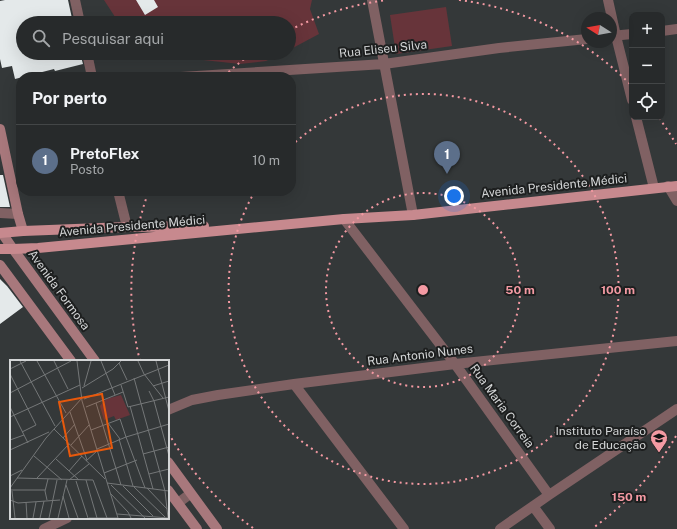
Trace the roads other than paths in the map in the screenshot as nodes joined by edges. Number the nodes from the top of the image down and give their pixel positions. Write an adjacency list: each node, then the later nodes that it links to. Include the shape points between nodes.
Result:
1 (75, 0): 5 (street)
2 (372, 0): 13 (street)
3 (608, 0): 4 (street)
4 (610, 12)
5 (78, 16)
6 (677, 30): 7 (street)
7 (665, 31)
8 (629, 34): 9 (street)
9 (617, 36)
10 (581, 40): 13 (street, Rua Eliseu Silva)
11 (617, 48): 16 (street)
12 (88, 60): 14 (street)
13 (384, 64): 15 (street, Rua Eliseu Silva); 25 (street)
14 (91, 72)
15 (259, 72)
16 (629, 90)
17 (637, 120): 20 (street)
18 (0, 129): 24 (main road)
19 (673, 186): 20 (main road, Avenida Presidente Médici); 22 (street)
20 (654, 188): 25 (main road, Avenida Presidente Médici)
21 (119, 196): 28 (street)
22 (677, 201)
23 (0, 213): 24 (street)
24 (18, 214): 29 (main road)
25 (413, 215): 26 (main road, Avenida Presidente Médici)
26 (344, 219): 27 (main road, Avenida Presidente Médici); 37 (street, Rua Maria Correia)
27 (266, 226): 28 (main road, Avenida Presidente Médici); 32 (main road, Avenida Presidente Médici)
28 (127, 227): 29 (main road, Avenida Presidente Médici)
29 (23, 231): 30 (main road, Avenida Presidente Médici)
30 (1, 233): 32 (main road, Avenida Formosa)
31 (0, 249): 32 (main road, Avenida Presidente Médici)
32 (13, 249): 36 (main road, Avenida Formosa)
33 (0, 265): 35 (main road)
34 (677, 341): 37 (street, Rua Antonio Nunes)
35 (70, 360)
36 (94, 360)
37 (455, 364): 38 (street, Rua Antonio Nunes); 44 (street, Rua Maria Correia)
38 (294, 384): 40 (street, Rua Antonio Nunes, via 192,400); 51 (street)
39 (677, 409): 44 (street)
40 (169, 410)
41 (169, 463): 43 (main road)
42 (169, 491): 45 (main road)
43 (190, 494): 45 (street); 50 (main road)
44 (549, 495): 46 (street)
45 (178, 503): 49 (main road)
46 (533, 506): 52 (street); 53 (street)
47 (65, 519): 48 (street)
48 (44, 529)
49 (197, 529)
50 (217, 529)
51 (404, 529)
52 (500, 529)
53 (550, 529)

